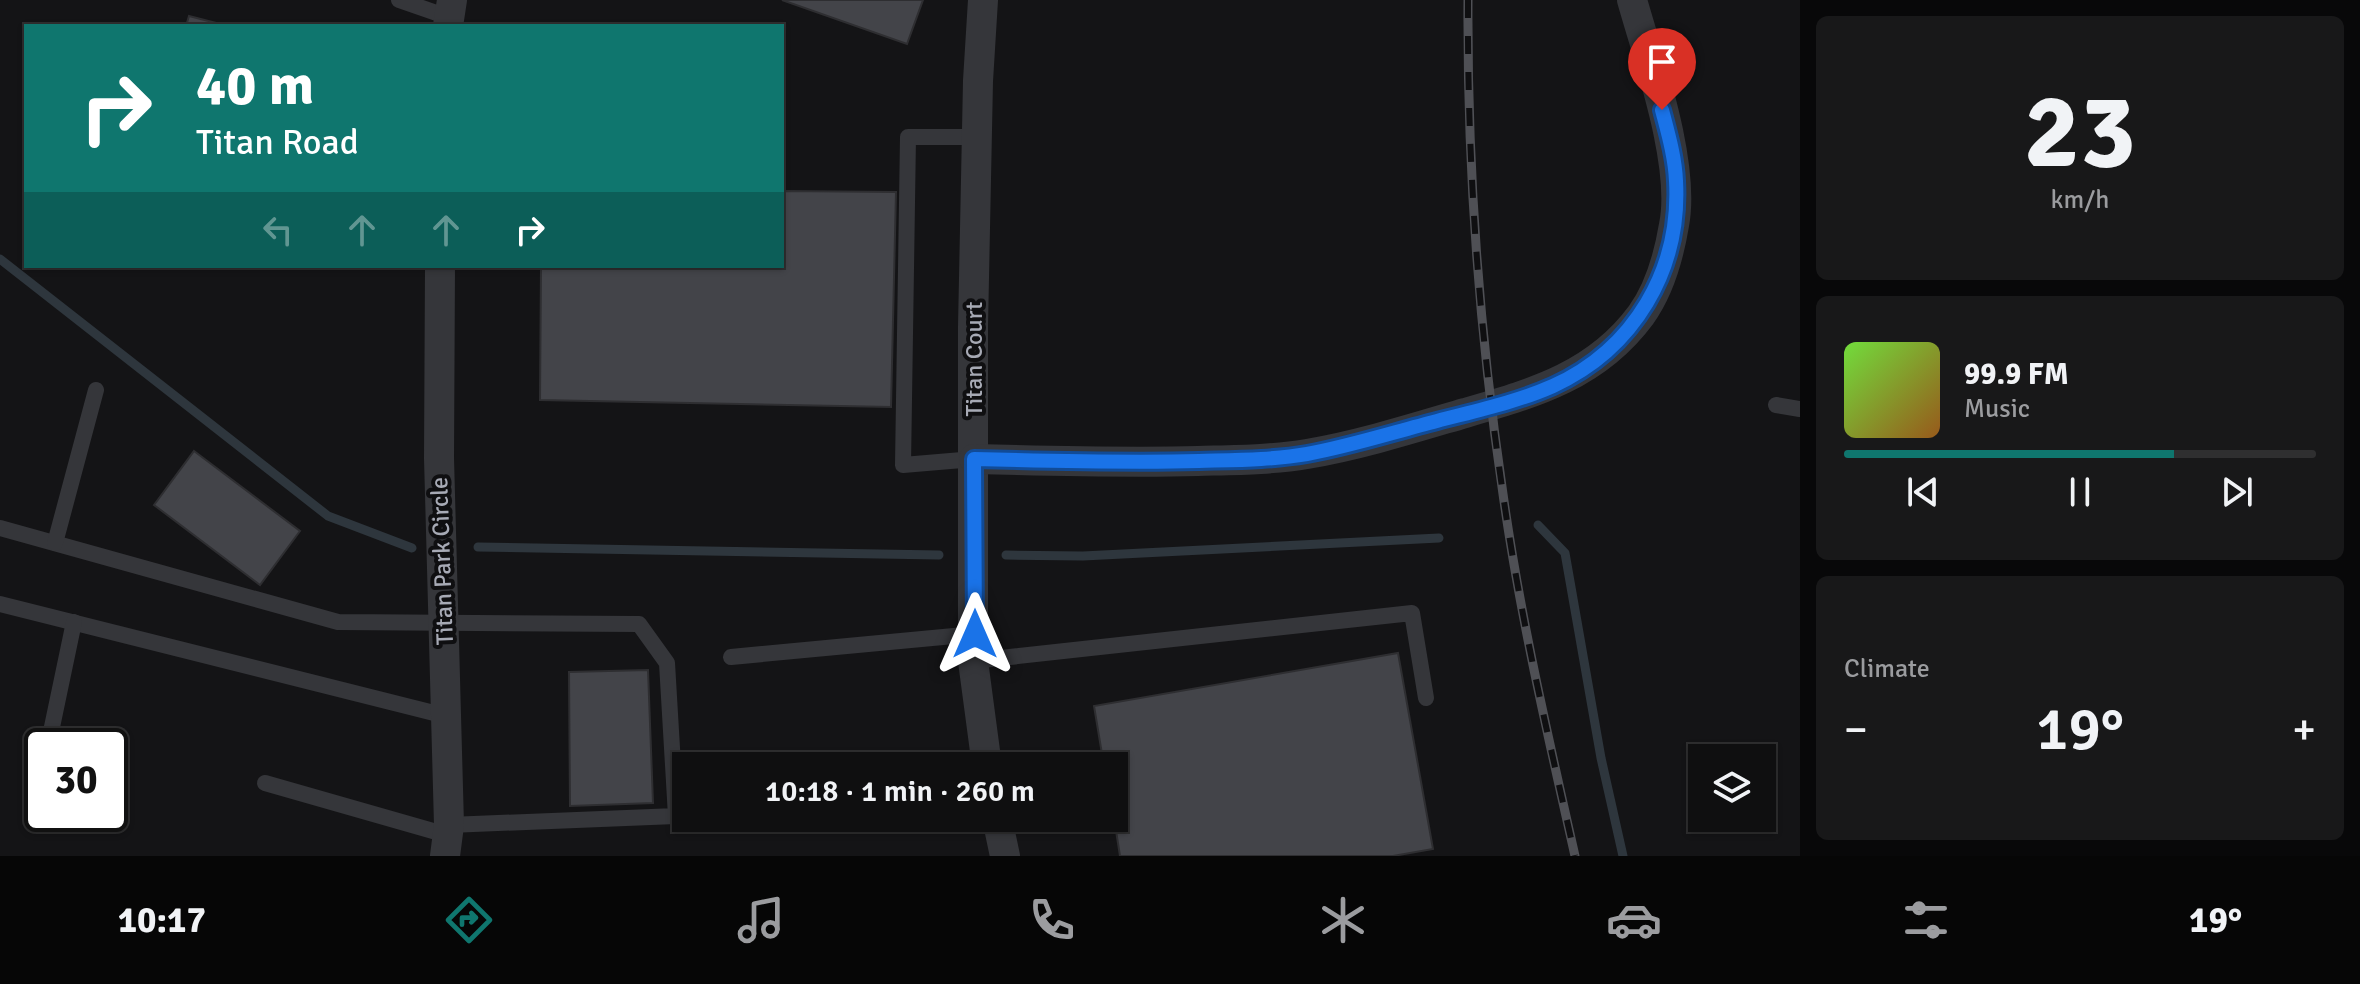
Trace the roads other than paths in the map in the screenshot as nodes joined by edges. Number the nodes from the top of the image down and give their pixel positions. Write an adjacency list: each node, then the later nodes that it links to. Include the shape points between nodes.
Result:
1 (399, 0): 4 (lane)
2 (983, 0): 5 (street, Titan Court)
3 (1632, 0): 10 (street, via 1669,137 1675,222 1663,272 1642,314 1585,368 1504,402 1308,454 1139,463)
4 (449, 14)
5 (977, 137): 10 (street, Titan Court); 10 (lane, via 908,137 903,465)
6 (440, 268): 15 (street, Titan Park Circle)
7 (96, 390): 12 (lane)
8 (1776, 405): 9 (lane)
9 (1800, 409)
10 (974, 459): 16 (street, Titan Court)
11 (0, 528): 12 (lane)
12 (55, 543): 15 (lane, via 338,622)
13 (0, 604): 14 (lane)
14 (74, 622): 19 (lane); 20 (lane)
15 (444, 623): 19 (street, Titan Park Circle); 24 (lane, via 639,624 667,663 676,816)
16 (974, 648): 17 (lane); 18 (lane, via 1412,613); 21 (street, Titan Court)
17 (731, 657)
18 (1426, 698)
19 (446, 716): 24 (street, Titan Park Circle)
20 (52, 728)
21 (985, 752)
22 (265, 783): 24 (lane)
23 (1000, 832): 25 (street)
24 (447, 839)
25 (1005, 856)

